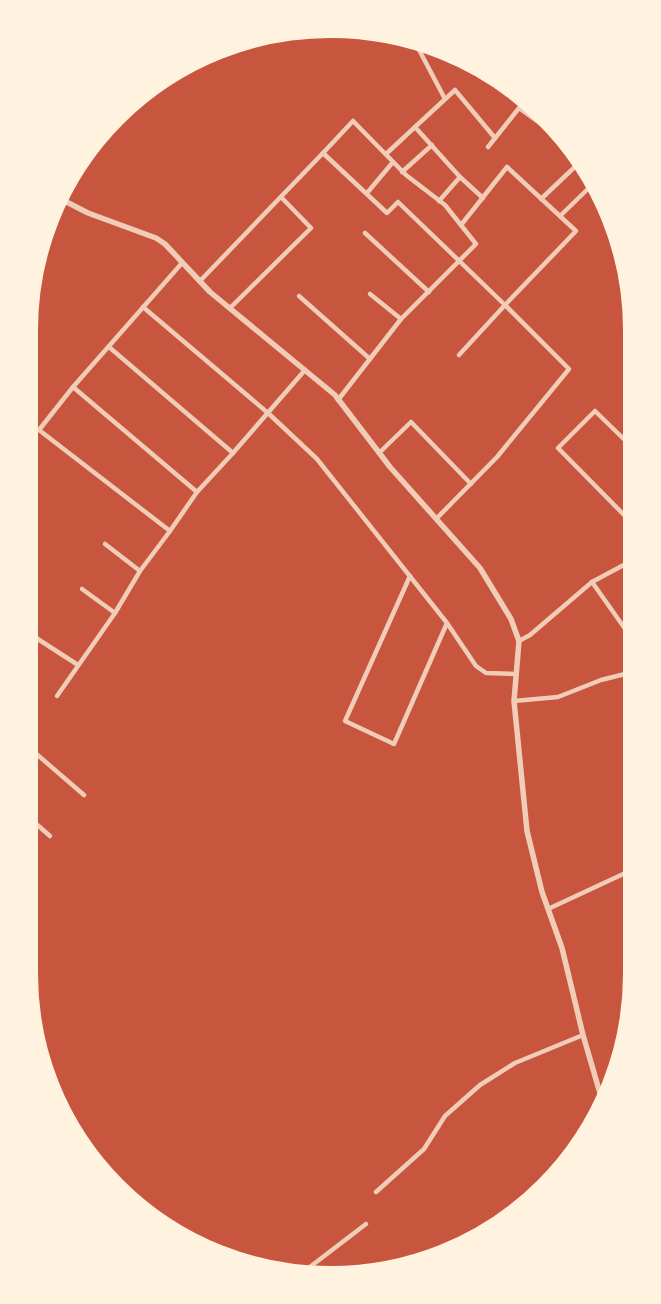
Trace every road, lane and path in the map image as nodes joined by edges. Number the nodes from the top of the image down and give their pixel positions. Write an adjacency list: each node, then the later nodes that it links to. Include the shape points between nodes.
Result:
1 (419, 49): 2 (street)
2 (445, 99): 4 (street); 5 (street, via 455,90)
3 (541, 124): 5 (street, via 520,108)
4 (414, 127): 6 (street); 9 (street)
5 (495, 138): 7 (street)
6 (432, 145): 12 (street); 13 (street)
7 (488, 147)
8 (323, 153): 9 (street, via 354,121); 15 (street); 16 (street)
9 (386, 154): 10 (street)
10 (393, 162): 12 (street); 15 (street)
11 (576, 166): 18 (street)
12 (402, 172): 20 (street)
13 (460, 177): 17 (street); 20 (street)
14 (589, 188): 21 (street)
15 (367, 193): 24 (street, via 387,213 398,202)
16 (281, 197): 26 (street); 32 (street, via 311,228)
17 (483, 198): 18 (street, via 507,167); 22 (street)
18 (541, 199): 21 (street)
19 (65, 200): 25 (street, via 88,213 156,238)
20 (440, 200): 22 (street)
21 (560, 216): 30 (street, via 576,231)
22 (461, 225): 24 (street, via 476,244)
23 (365, 233): 27 (street)
24 (458, 262): 27 (street); 30 (street)
25 (182, 263): 26 (street); 31 (street)
26 (200, 281): 32 (street)
27 (429, 292): 33 (street)
28 (370, 294): 33 (street)
29 (299, 296): 36 (street)
30 (505, 305): 35 (street); 44 (street, via 569,369)
31 (143, 307): 34 (street); 40 (street)
32 (230, 308): 37 (street)
33 (401, 319): 36 (street)
34 (109, 347): 38 (street); 42 (street)
35 (459, 355)
36 (370, 360): 39 (street)
37 (305, 370): 39 (street); 40 (street)
38 (73, 387): 45 (street); 48 (street, via 39,430)
39 (338, 400): 43 (street)
40 (268, 413): 42 (street); 52 (street, via 317,459)
41 (626, 442): 46 (street, via 595,411 558,448)
42 (233, 453): 45 (street)
43 (379, 453): 44 (street, via 411,422); 47 (street)
44 (471, 484): 47 (street)
45 (197, 492): 48 (street)
46 (626, 517)
47 (437, 518): 59 (street, via 480,568 511,619)
48 (170, 531): 51 (street)
49 (105, 544): 51 (street)
50 (626, 564): 53 (street)
51 (140, 570): 55 (street)
52 (410, 576): 56 (street); 56 (street, via 344,720 394,744)
53 (592, 582): 57 (street); 59 (street, via 530,635)
54 (82, 589): 55 (street)
55 (115, 613): 60 (street)
56 (447, 622): 61 (street, via 476,666 486,673)
57 (626, 630)
58 (35, 637): 60 (street)
59 (518, 640): 61 (street)
60 (78, 665): 63 (street)
61 (516, 674): 64 (street)
62 (626, 674): 64 (street, via 601,680 558,698)
63 (56, 696)
64 (514, 701): 70 (street, via 527,832)
65 (35, 753): 66 (street)
66 (84, 795)
67 (35, 823): 68 (street)
68 (50, 836)
69 (626, 873): 70 (street)
70 (548, 908): 71 (street, via 562,948)
71 (583, 1035): 72 (street); 73 (street, via 515,1063 480,1085 445,1116 424,1149)
72 (600, 1095)
73 (376, 1192)
74 (366, 1224): 75 (street)
75 (309, 1268)

